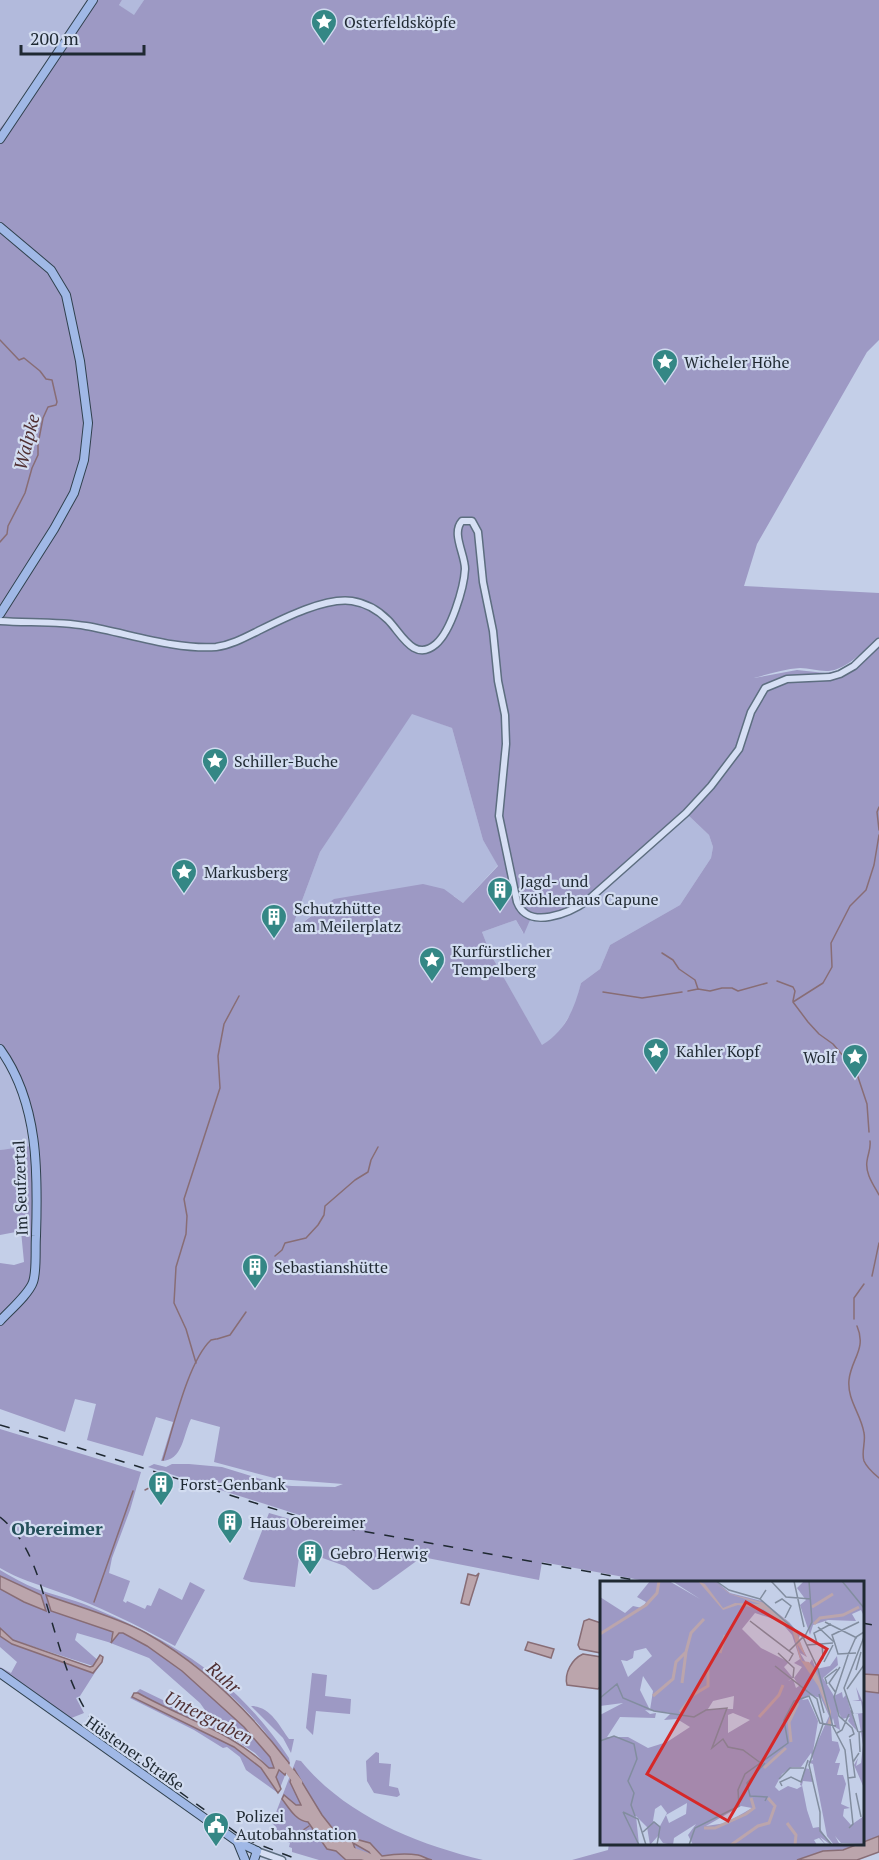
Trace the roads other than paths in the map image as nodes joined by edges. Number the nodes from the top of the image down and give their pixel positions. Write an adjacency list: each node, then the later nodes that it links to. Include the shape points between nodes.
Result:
1 (93, 0): 2 (main road)
2 (0, 140)
3 (0, 227): 4 (main road, via 51,270 66,295 88,423 84,460 74,493)
4 (0, 614)
5 (0, 621): 6 (street, via 83,625 180,645 214,647 236,642 306,610 346,601 377,611 410,647 425,650 440,640 449,623 465,570 458,526 462,521 472,521 478,532 505,715 499,816 517,902 524,913 535,918 582,904 693,806 737,754 754,706 765,688 787,679 840,674)
6 (879, 642)
7 (0, 1049): 8 (main road, Im Seufzertal, via 27,1107 36,1155 37,1195 33,1283)
8 (0, 1321)
9 (0, 1673): 10 (main road, Hüstener Straße)
10 (238, 1842): 11 (main road, Hüstener Straße); 12 (main road)
11 (257, 1851): 12 (main road); 13 (main road); 14 (street)
12 (246, 1860)
13 (254, 1860)
14 (282, 1860)

